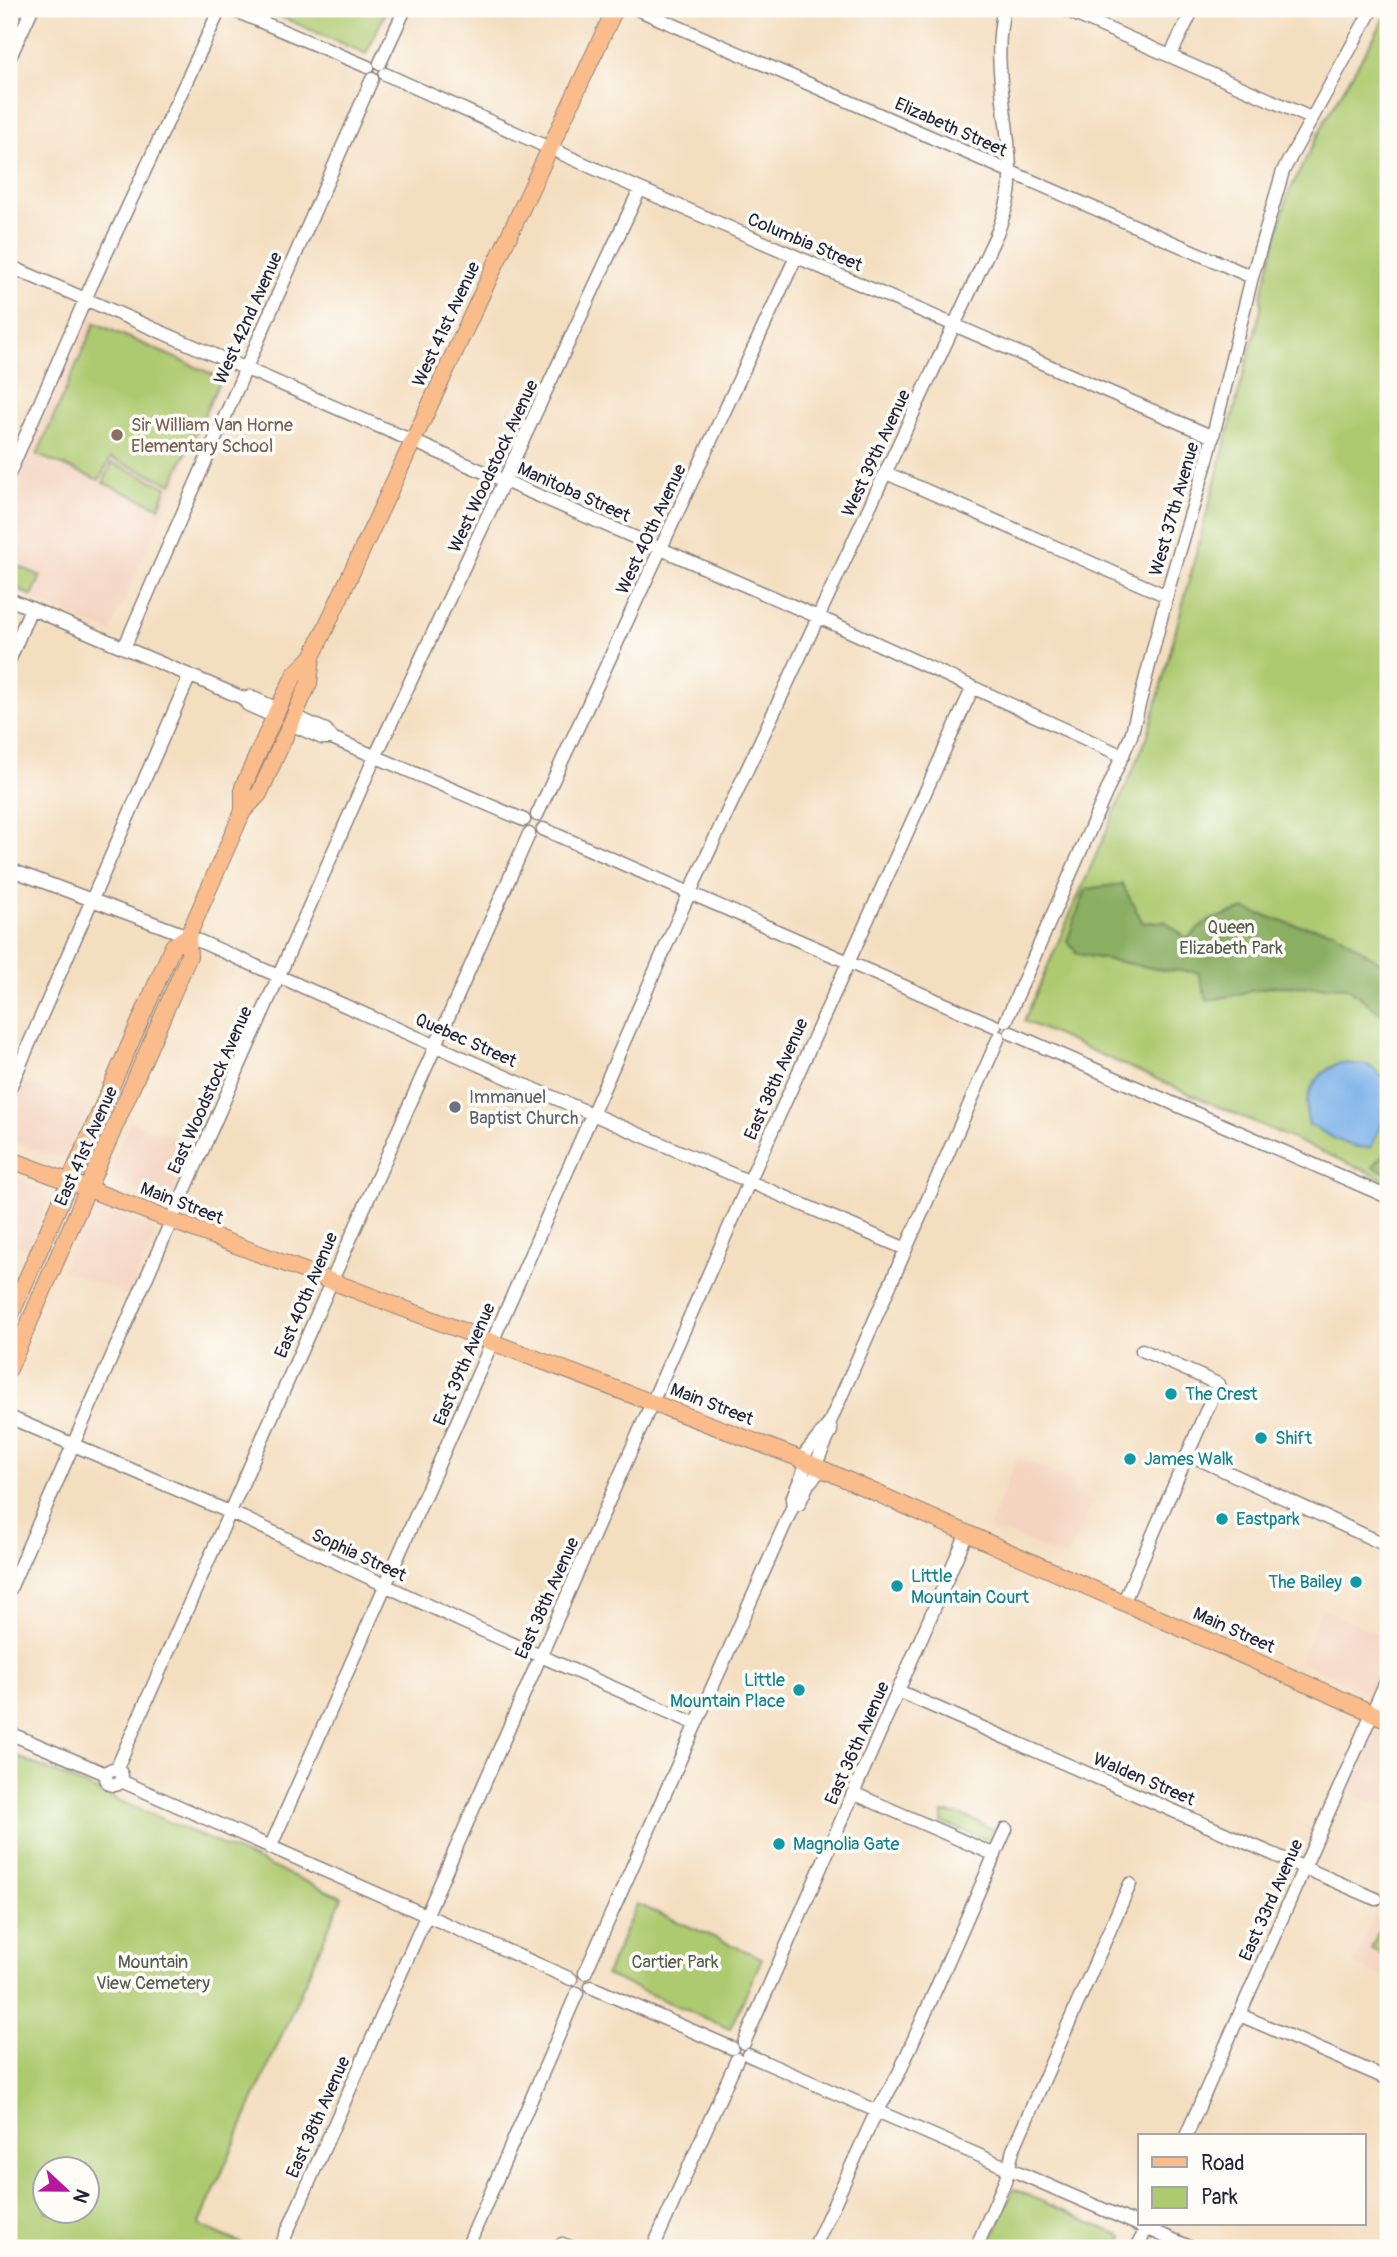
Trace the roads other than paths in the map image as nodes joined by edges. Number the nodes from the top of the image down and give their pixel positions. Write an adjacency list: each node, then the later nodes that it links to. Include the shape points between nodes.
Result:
1 (32, 9): 12 (street)
2 (220, 9): 21 (street)
3 (231, 9): 13 (street, Columbia Street)
4 (405, 9): 13 (street, West 42nd Avenue)
5 (615, 9): 15 (main road, West 41st Avenue)
6 (637, 9): 16 (street, Elizabeth Street)
7 (1004, 9): 16 (street, West 39th Avenue, via 1000,73)
8 (1063, 9): 11 (street)
9 (1193, 9): 11 (street)
10 (1372, 9): 14 (street, West 37th Avenue)
11 (1170, 56): 14 (street)
12 (9, 59)
13 (376, 71): 15 (street, Columbia Street); 23 (street, West 42nd Avenue)
14 (1311, 118): 20 (street, West 37th Avenue, via 1283,171)
15 (550, 148): 17 (street, Columbia Street); 25 (main road, West 41st Avenue)
16 (1010, 171): 20 (street, Elizabeth Street); 22 (street, West 39th Avenue, via 998,231)
17 (640, 189): 18 (street, Columbia Street); 28 (street, West Woodstock Avenue)
18 (796, 257): 22 (street, Columbia Street); 29 (street, West 40th Avenue)
19 (9, 266): 21 (street, Manitoba Street)
20 (1252, 277): 24 (street, West 37th Avenue)
21 (85, 299): 23 (street, Manitoba Street); 27 (street)
22 (955, 325): 24 (street, Columbia Street); 26 (street, West 39th Avenue)
23 (245, 368): 25 (street, Manitoba Street); 34 (street, West 42nd Avenue)
24 (1213, 437): 30 (street, West 37th Avenue)
25 (412, 441): 28 (street, Manitoba Street); 35 (main road, West 41st Avenue)
26 (886, 473): 30 (street); 33 (street, West 39th Avenue)
27 (9, 474)
28 (505, 481): 29 (street, Manitoba Street); 42 (street, West Woodstock Avenue)
29 (661, 549): 33 (street, Manitoba Street); 44 (street, West 40th Avenue)
30 (1167, 596): 41 (street, West 37th Avenue)
31 (9, 598): 32 (street)
32 (31, 608): 34 (street); 36 (street)
33 (819, 618): 38 (street, Manitoba Street); 49 (street, West 39th Avenue)
34 (124, 648): 37 (street)
35 (312, 657): 39 (main road, West 41st Avenue, via 295,674); 40 (main road, West 41st Avenue, via 309,683)
36 (9, 661)
37 (190, 675): 39 (street, via 243,698 251,697); 50 (street)
38 (972, 689): 41 (street, Manitoba Street); 52 (street, East 38th Avenue)
39 (276, 713): 43 (main road, East 41st Avenue, via 243,787)
40 (292, 720): 42 (street, via 326,730 332,738); 43 (main road, East 41st Avenue, via 259,794)
41 (1124, 756): 54 (street, West 37th Avenue)
42 (375, 757): 45 (street); 53 (street, East Woodstock Avenue)
43 (243, 811): 51 (main road, East 41st Avenue)
44 (537, 815): 45 (street); 46 (street)
45 (524, 820): 47 (street, via 523,829)
46 (543, 829): 47 (street); 49 (street)
47 (529, 835): 55 (street, East 40th Avenue)
48 (9, 869): 50 (street, Quebec Street)
49 (690, 893): 52 (street); 57 (street, East 39th Avenue)
50 (91, 900): 51 (street, Quebec Street); 56 (street)
51 (188, 936): 53 (street, Quebec Street); 59 (main road, East 41st Avenue, via 173,946); 61 (main road, East 41st Avenue, via 189,956)
52 (847, 962): 54 (street); 60 (street, East 38th Avenue)
53 (280, 976): 55 (street, Quebec Street); 63 (street, East Woodstock Avenue)
54 (1003, 1029): 62 (street); 64 (street, West 37th Avenue)
55 (437, 1046): 57 (street, Quebec Street); 65 (street, East 40th Avenue)
56 (9, 1090)
57 (592, 1113): 60 (street, Quebec Street); 67 (street, East 39th Avenue)
58 (9, 1159): 59 (main road, Main Street)
59 (69, 1181): 61 (main road, Main Street); 66 (main road, East 41st Avenue)
60 (750, 1181): 64 (street, Quebec Street); 70 (street, East 38th Avenue)
61 (89, 1188): 63 (main road, Main Street); 69 (main road, East 41st Avenue)
62 (1388, 1197)
63 (172, 1220): 65 (main road, Main Street); 72 (street, East Woodstock Avenue)
64 (906, 1249): 74 (street, West 37th Avenue, via 829,1424 831,1431)
65 (331, 1281): 67 (main road, Main Street); 75 (street, East 40th Avenue)
66 (9, 1319)
67 (494, 1342): 70 (main road, Main Street); 78 (street, East 39th Avenue)
68 (1142, 1350): 73 (street, via 1218,1384)
69 (9, 1368)
70 (652, 1402): 74 (main road, Main Street); 81 (street, East 38th Avenue)
71 (9, 1417): 72 (street, Sophia Street)
72 (73, 1444): 75 (street, Sophia Street); 79 (street, East Woodstock Avenue)
73 (1188, 1454): 77 (street); 80 (street)
74 (811, 1465): 76 (main road, Main Street); 85 (street, West 37th Avenue, via 792,1499 793,1507)
75 (231, 1513): 78 (street, Sophia Street); 87 (street, East 40th Avenue)
76 (967, 1533): 80 (main road, Main Street); 83 (street, East 36th Avenue)
77 (1388, 1546)
78 (386, 1587): 81 (street, Sophia Street); 90 (street, East 39th Avenue)
79 (9, 1591)
80 (1124, 1601): 84 (main road, Main Street)
81 (540, 1656): 85 (street, Sophia Street); 95 (street, East 38th Avenue)
82 (1388, 1677): 84 (street, East 33rd Avenue)
83 (898, 1691): 88 (street, East 36th Avenue); 92 (street, Walden Street)
84 (1381, 1716): 92 (street, East 33rd Avenue)
85 (696, 1724): 96 (street, West 37th Avenue)
86 (9, 1733): 87 (street)
87 (114, 1775): 90 (street)
88 (853, 1793): 91 (street); 101 (street, East 36th Avenue)
89 (1006, 1829): 91 (street)
90 (270, 1848): 95 (street)
91 (995, 1855): 103 (street)
92 (1305, 1867): 94 (street, Walden Street); 100 (street, East 33rd Avenue)
93 (1130, 1884): 105 (street)
94 (1376, 1899)
95 (426, 1915): 97 (street); 108 (street, East 38th Avenue)
96 (585, 1973): 97 (street, via 576,1973); 98 (street)
97 (571, 1979): 99 (street, via 570,1986)
98 (591, 1987): 99 (street); 101 (street)
99 (577, 1993): 109 (street)
100 (1240, 2015): 102 (street); 104 (street, East 33rd Avenue)
101 (740, 2051): 103 (street); 110 (street, East 36th Avenue)
102 (1388, 2079)
103 (878, 2111): 105 (street); 111 (street)
104 (1187, 2134)
105 (1009, 2168): 106 (street); 112 (street)
106 (1138, 2222)
107 (1147, 2226): 113 (street); 114 (street)
108 (280, 2248)
109 (467, 2248)
110 (653, 2248)
111 (814, 2248)
112 (976, 2248)
113 (1137, 2248)
114 (1192, 2248)

